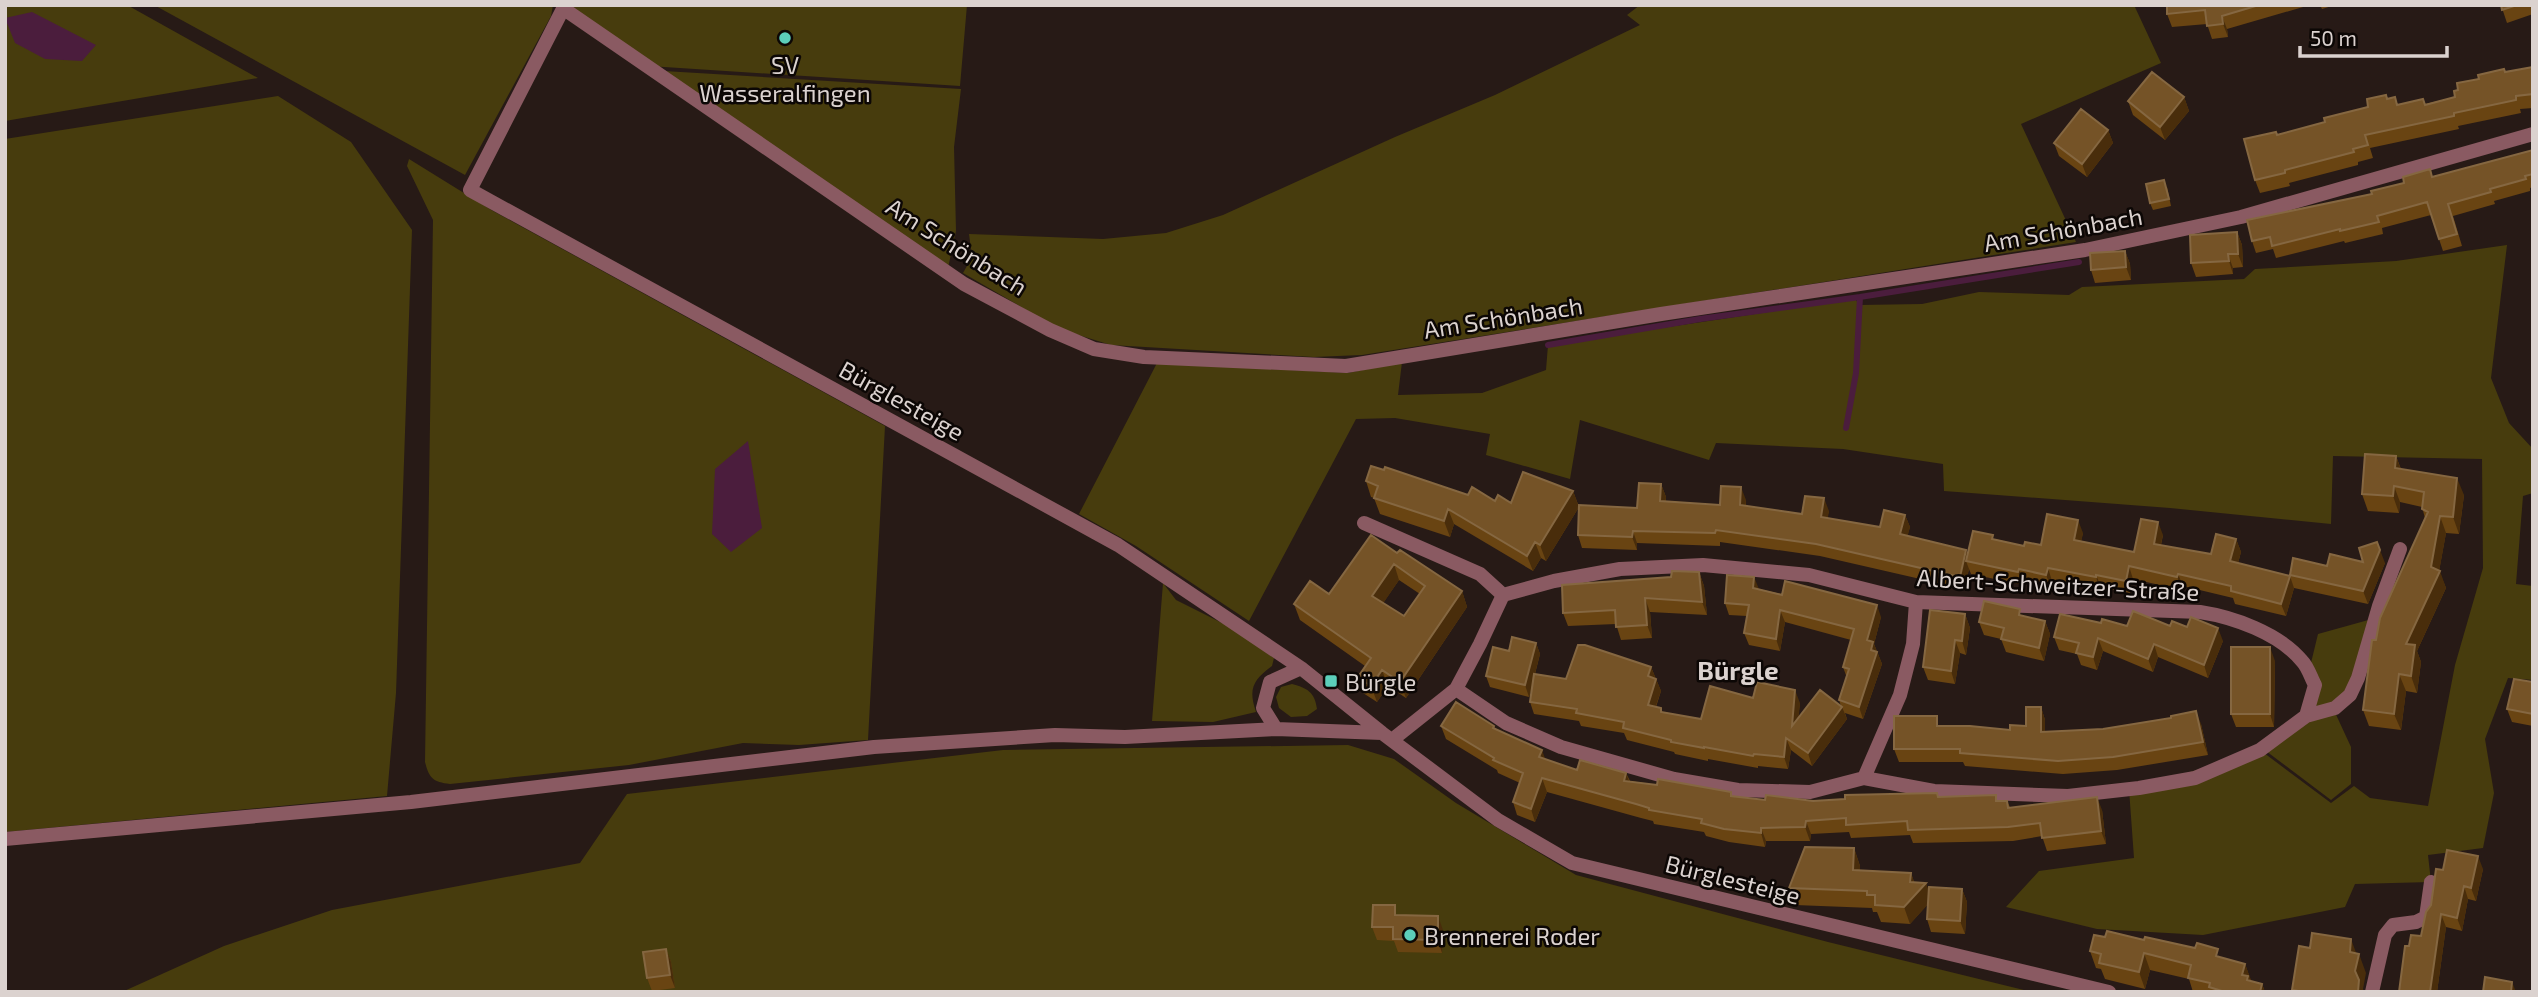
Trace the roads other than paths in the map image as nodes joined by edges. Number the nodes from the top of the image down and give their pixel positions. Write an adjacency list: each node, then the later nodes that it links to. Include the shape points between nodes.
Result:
1 (564, 7): 2 (street, Am Schönbach, via 964,284 1094,349 1144,357 1346,366 2059,254 2241,217); 3 (street, Am Schönbach)
2 (2533, 134)
3 (470, 190): 8 (street, Bürglesteige, via 1118,545)
4 (1364, 523): 6 (street, via 1480,574)
5 (2400, 549): 10 (street, via 2350,695 2335,708)
6 (1503, 595): 7 (street, Albert-Schweitzer-Straße, via 1620,569 1703,565 1809,575); 9 (street)
7 (1916, 602): 10 (street, Albert-Schweitzer-Straße, via 2226,616 2257,628 2303,661 2315,685); 13 (street, via 1913,643 1900,695)
8 (1301, 668): 11 (street, via 1270,682 1262,708); 12 (street, Bürglesteige)
9 (1455, 689): 12 (street); 13 (street, via 1506,723 1561,747 1674,779 1738,790 1811,792)
10 (2306, 716): 13 (street, via 2260,750 2195,778 2139,788 2068,796 1934,791)
11 (1276, 729): 12 (street); 14 (street, via 1125,737 1055,735 874,747 411,802)
12 (1387, 736): 18 (street, Bürglesteige, via 1498,820 1572,863)
13 (1864, 778)
14 (24, 837): 15 (street); 16 (street)
15 (5, 839)
16 (5, 847)
17 (2431, 882): 19 (street, via 2426,917 2393,925 2385,935)
18 (2109, 992)
19 (2372, 992)

